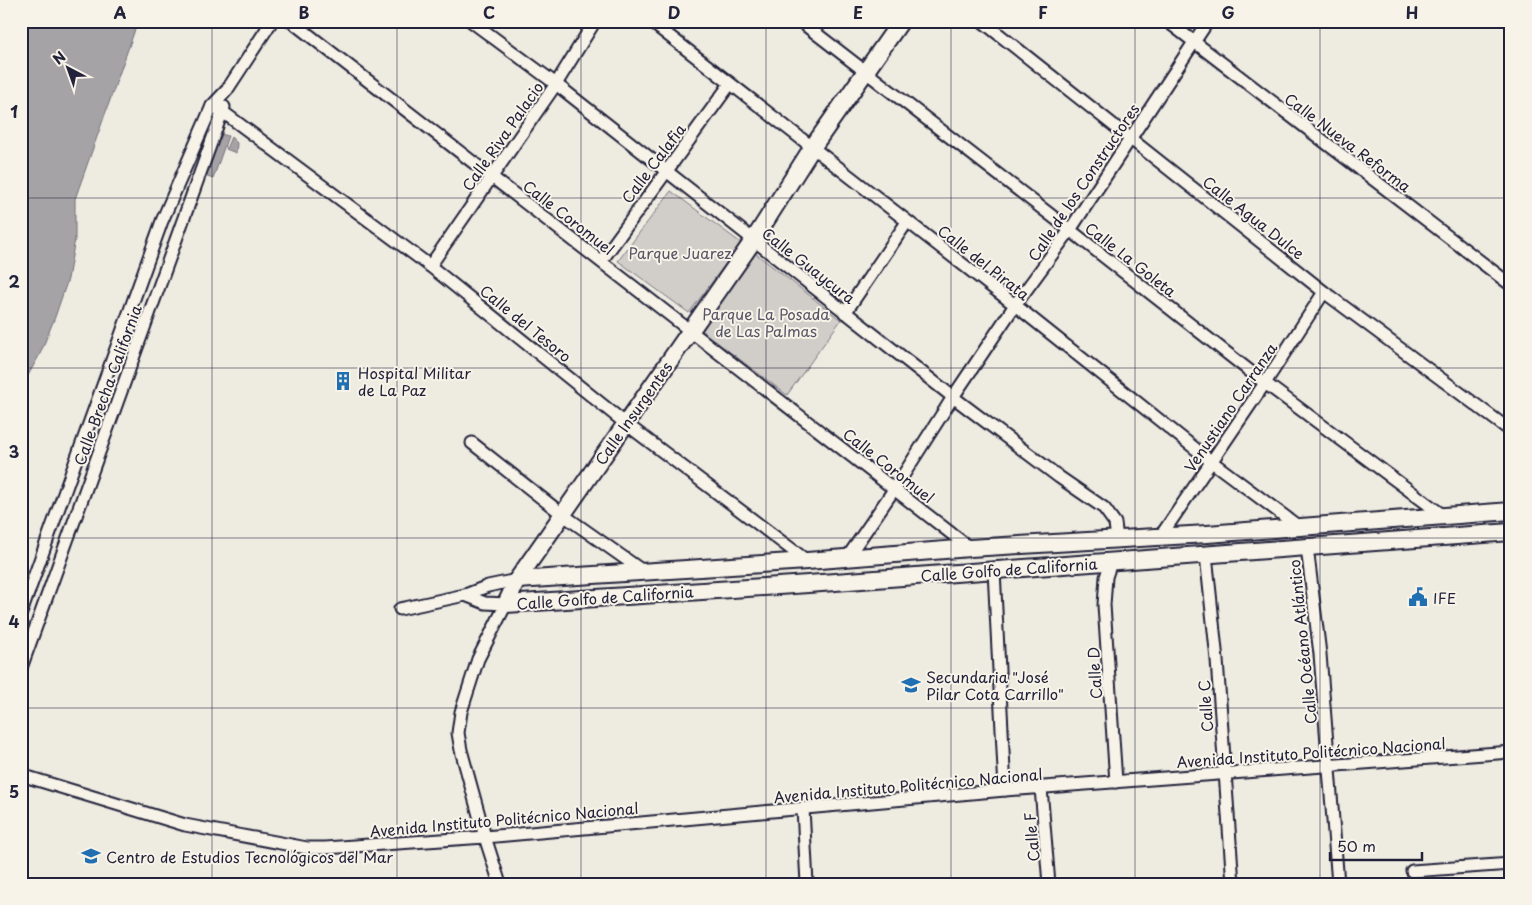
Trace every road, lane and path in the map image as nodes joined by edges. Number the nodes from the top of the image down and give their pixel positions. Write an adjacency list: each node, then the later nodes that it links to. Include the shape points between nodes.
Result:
1 (272, 21): 15 (street)
2 (291, 21): 21 (street, Calle Coromuel)
3 (471, 21): 13 (street, Calle Guaycura)
4 (595, 21): 13 (street, Calle Riva Palacio)
5 (650, 21): 14 (street, Calle del Pirata)
6 (800, 21): 12 (street, Calle La Goleta)
7 (901, 21): 12 (street, Calle Insurgentes)
8 (982, 21): 18 (street, Calle Agua Dulce)
9 (1167, 21): 11 (street, Calle Nueva Reforma)
10 (1208, 21): 11 (street, Calle de los Constructores)
11 (1195, 43): 18 (street, Calle de los Constructores); 27 (street, Calle Nueva Reforma)
12 (866, 72): 19 (street, Calle Insurgentes); 23 (street, Calle La Goleta)
13 (556, 84): 20 (street, Calle Guaycura); 21 (street, Calle Riva Palacio)
14 (730, 84): 19 (street, Calle del Pirata); 20 (street, Calle Calafia)
15 (227, 90): 16 (street, Calle Brecha California); 17 (street, Calle Brecha California)
16 (212, 106): 17 (street, Calle del Tesoro); 60 (street, Calle Brecha California, via 162,221)
17 (223, 112): 26 (street, Calle del Tesoro); 61 (street, Calle Brecha California)
18 (1130, 140): 23 (street, Calle de los Constructores); 28 (street, Calle Agua Dulce)
19 (812, 148): 22 (street, Calle del Pirata); 24 (street, Calle Insurgentes)
20 (667, 171): 24 (street, Calle Guaycura); 25 (street, Calle Calafia)
21 (493, 177): 25 (street, Calle Coromuel); 26 (street, Calle Riva Palacio)
22 (907, 222): 29 (street, Calle del Pirata); 30 (street)
23 (1070, 230): 29 (street, Calle de los Constructores); 32 (street, Calle La Goleta)
24 (753, 241): 30 (street, Calle Guaycura); 31 (street, Calle Insurgentes)
25 (602, 260): 31 (street, Calle Coromuel)
26 (430, 266): 34 (street, Calle del Tesoro)
27 (1511, 285)
28 (1324, 292): 32 (street, Venustiano Carranza); 35 (street, Calle Agua Dulce)
29 (1015, 305): 33 (street, Calle de los Constructores); 37 (street, Calle del Pirata)
30 (845, 313): 33 (street, Calle Guaycura)
31 (691, 331): 34 (street, Calle Insurgentes); 38 (street, Calle Coromuel)
32 (1265, 384): 37 (street, Venustiano Carranza); 41 (street, Calle La Goleta)
33 (953, 397): 38 (street, Calle de los Constructores); 46 (street, Calle Guaycura, via 1104,508 1115,523)
34 (625, 423): 40 (street, Calle Insurgentes); 51 (street, Calle del Tesoro)
35 (1511, 431)
36 (472, 443): 40 (street)
37 (1212, 462): 42 (street, Calle del Pirata); 45 (street, Venustiano Carranza)
38 (895, 488): 48 (street, Calle Coromuel); 50 (street, Calle de los Constructores)
39 (1511, 511): 41 (street, Calle Golfo de California)
40 (562, 514): 54 (street); 55 (street, Calle Insurgentes)
41 (1445, 517): 42 (street, Calle Golfo de California); 44 (street)
42 (1299, 526): 45 (street, Calle Golfo de California); 47 (street)
43 (1511, 532): 44 (street, Calle Golfo de California)
44 (1454, 536): 47 (street, Calle Golfo de California)
45 (1160, 537): 46 (street, Calle Golfo de California)
46 (1117, 539): 48 (street, Calle Golfo de California); 52 (street)
47 (1307, 547): 49 (street, Calle Golfo de California); 63 (street, Calle Océano Atlántico)
48 (970, 548): 50 (street, Calle Golfo de California); 53 (street)
49 (1206, 555): 52 (street, Calle Golfo de California); 64 (street, Calle C)
50 (847, 558): 51 (street, Calle Golfo de California)
51 (807, 561): 54 (street, Calle Golfo de California); 56 (street)
52 (1111, 562): 53 (street, Calle Golfo de California); 66 (street, Calle D, via 1106,577 1104,605)
53 (994, 570): 56 (street, Calle Golfo de California); 68 (street)
54 (644, 572): 55 (street, Calle Golfo de California)
55 (517, 580): 57 (street); 58 (street, Calle Insurgentes)
56 (808, 584): 58 (street, Calle Golfo de California)
57 (465, 594): 58 (street, via 485,603); 59 (street)
58 (506, 604): 70 (street, Calle Insurgentes, via 478,659 461,712 458,734)
59 (400, 608)
60 (21, 613)
61 (21, 668)
62 (1511, 752): 63 (street, Avenida Instituto Politécnico Nacional)
63 (1329, 765): 64 (street, Avenida Instituto Politécnico Nacional); 77 (street, Calle Océano Atlántico)
64 (1226, 774): 66 (street, Avenida Instituto Politécnico Nacional); 76 (street, Calle C)
65 (21, 775): 70 (street, Avenida Instituto Politécnico Nacional, via 185,825 307,848)
66 (1116, 782): 67 (street, Avenida Instituto Politécnico Nacional)
67 (1041, 788): 68 (street, Avenida Instituto Politécnico Nacional); 75 (street, Calle F)
68 (1004, 790): 69 (street, Avenida Instituto Politécnico Nacional)
69 (803, 808): 70 (street, Avenida Instituto Politécnico Nacional); 74 (street)
70 (485, 837): 73 (street, Calle Insurgentes)
71 (1511, 864): 72 (street)
72 (1412, 871)
73 (500, 884)
74 (807, 884)
75 (1050, 884)
76 (1233, 884)
77 (1338, 884)

